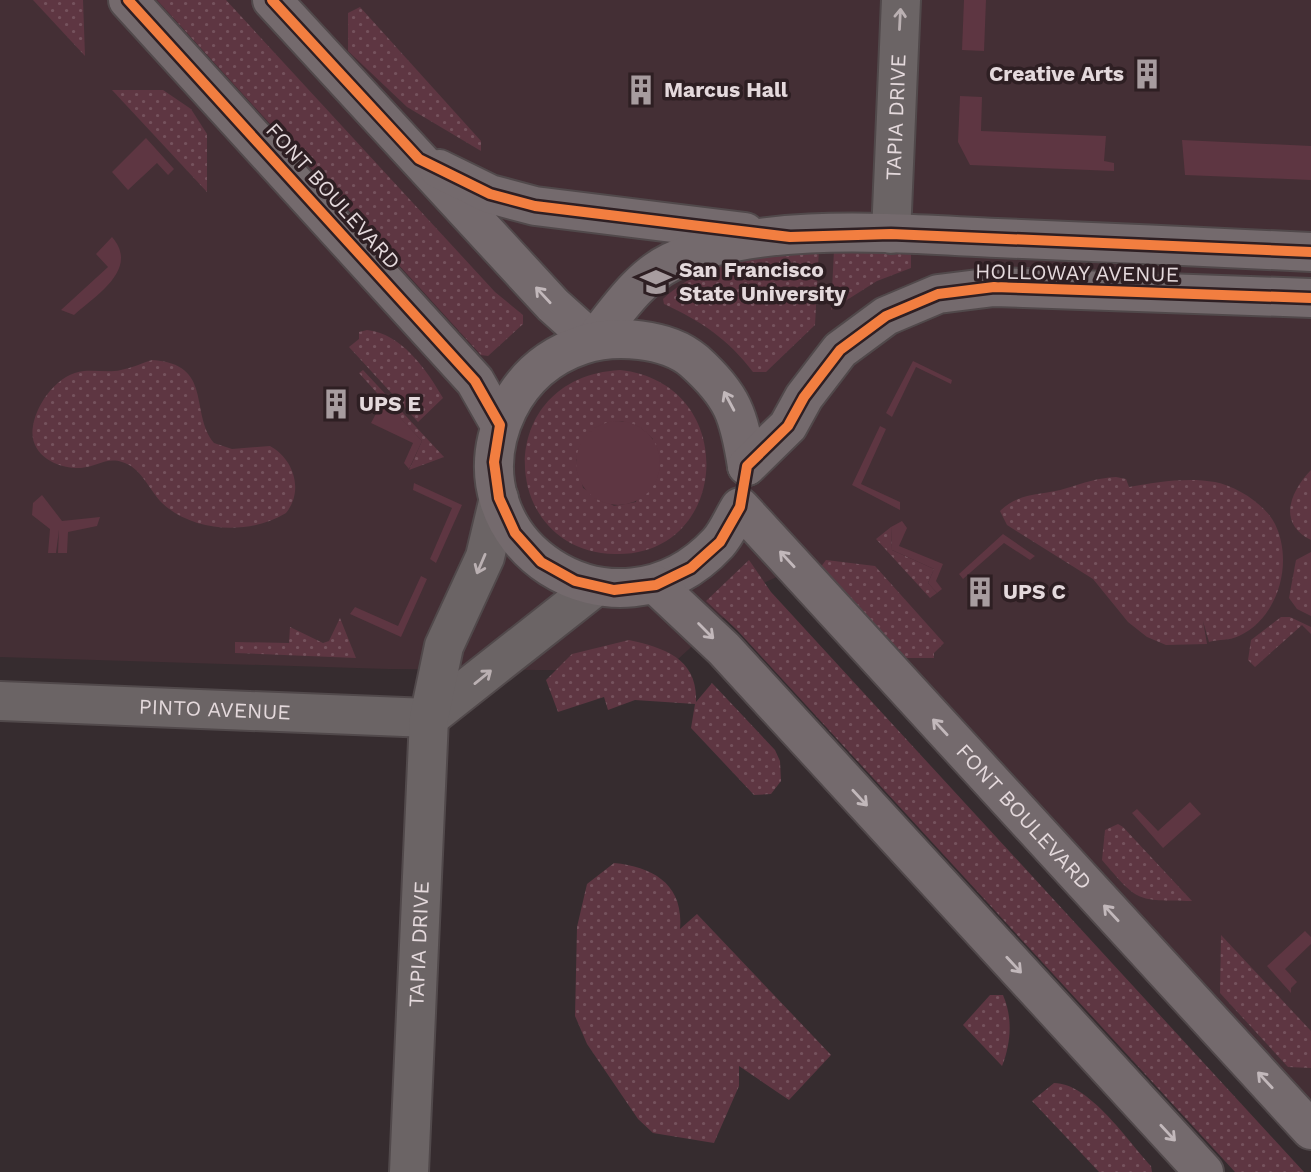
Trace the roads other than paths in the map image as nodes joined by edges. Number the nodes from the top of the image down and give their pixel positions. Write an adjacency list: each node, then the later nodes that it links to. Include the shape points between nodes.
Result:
1 (128, 0): 10 (street, FONT BOULEVARD, via 475,381)
2 (272, 0): 4 (street)
3 (901, 0): 5 (street, TAPIA DRIVE, one-way to 3)
4 (419, 159): 6 (street, via 489,194 535,206); 9 (street, one-way to 4, via 553,305)
5 (891, 234): 6 (street, HOLLOWAY AVENUE); 7 (street, HOLLOWAY AVENUE)
6 (790, 237): 9 (street, HOLLOWAY AVENUE, via 721,244 670,263 634,290)
7 (1311, 252)
8 (1311, 298): 11 (street, HOLLOWAY AVENUE, via 994,287 938,294 886,316 840,350 788,426)
9 (593, 341): 10 (street, via 542,365 517,392); 11 (street, one-way to 9, via 741,424 720,385 688,356 648,340)
10 (500, 425): 12 (street, via 494,462)
11 (747, 466): 13 (street)
12 (499, 498): 15 (street, via 515,533 541,562); 17 (street, TAPIA DRIVE, one-way to 17, via 485,557 444,646)
13 (740, 507): 14 (street, via 720,541 691,568); 18 (street, FONT BOULEVARD, one-way to 13)
14 (656, 585): 15 (street, via 614,590); 20 (street, one-way to 20, via 724,649)
15 (595, 587): 17 (street, one-way to 15)
16 (0, 701): 17 (street, PINTO AVENUE)
17 (429, 718): 19 (street, TAPIA DRIVE)
18 (1311, 1130)
19 (409, 1172)
20 (1205, 1172)

